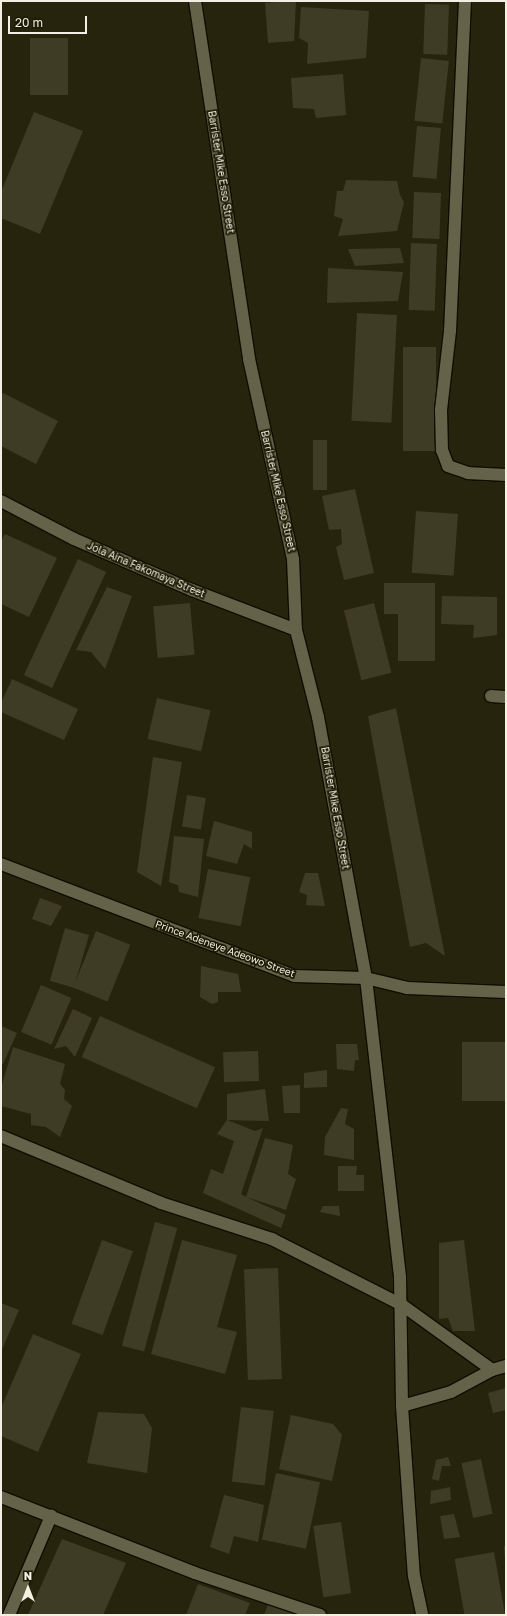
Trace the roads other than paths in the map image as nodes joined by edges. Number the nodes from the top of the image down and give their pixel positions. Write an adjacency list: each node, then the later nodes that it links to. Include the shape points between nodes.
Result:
1 (195, 1): 5 (street, Barrister Mike Esso Street, via 249,359 293,559)
2 (465, 1): 3 (street, via 450,331 441,410 442,450 448,466 468,473)
3 (506, 475)
4 (1, 500): 5 (street, Jola Aina Fakomaya Street, via 74,539 192,590)
5 (296, 630): 9 (street, Barrister Mike Esso Street, via 318,717)
6 (491, 696): 7 (street)
7 (506, 697)
8 (1, 864): 9 (street, Prince Adeneye Adeowo Street, via 294,976)
9 (366, 978): 10 (street, Prince Adeneye Adeowo Street, via 407,988); 12 (street, Barrister Mike Esso Street)
10 (506, 992)
11 (1, 1136): 12 (street, via 161,1202 272,1239)
12 (402, 1305): 14 (street); 15 (street, Barrister Mike Esso Street)
13 (506, 1366): 14 (street)
14 (492, 1370): 15 (street, via 451,1392)
15 (402, 1406): 20 (street, Barrister Mike Esso Street, via 414,1576)
16 (1, 1497): 17 (street)
17 (50, 1516): 18 (street); 19 (street, via 195,1574)
18 (9, 1615)
19 (320, 1615)
20 (422, 1615)

